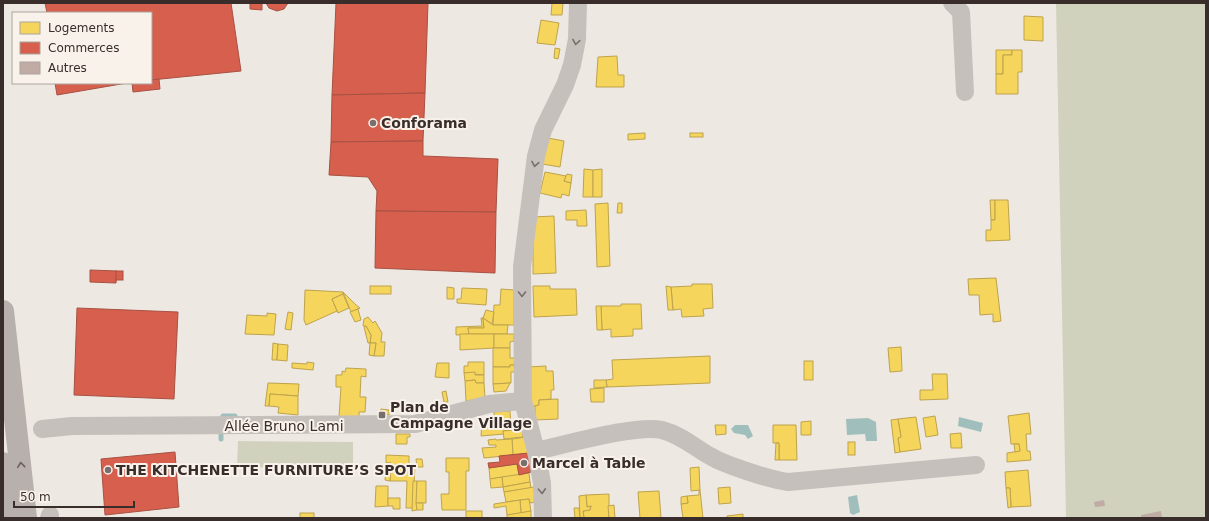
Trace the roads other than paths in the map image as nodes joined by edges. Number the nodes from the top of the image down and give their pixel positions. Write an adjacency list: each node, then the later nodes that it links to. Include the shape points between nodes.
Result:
1 (578, 3): 5 (street, one-way to 5, via 577,39 572,65 543,130 533,174 522,267)
2 (952, 3): 3 (street, via 961,12)
3 (965, 92)
4 (3, 311): 11 (main road, one-way to 4)
5 (523, 401): 6 (street, Allée Bruno Lami, via 489,404 415,424 72,426); 7 (street)
6 (42, 429)
7 (536, 451): 9 (street, via 633,430 660,430 688,441 710,457 772,479 788,482); 12 (street, one-way to 12, via 542,483)
8 (3, 463): 10 (main road)
9 (976, 465)
10 (8, 518)
11 (26, 518)
12 (543, 518)

